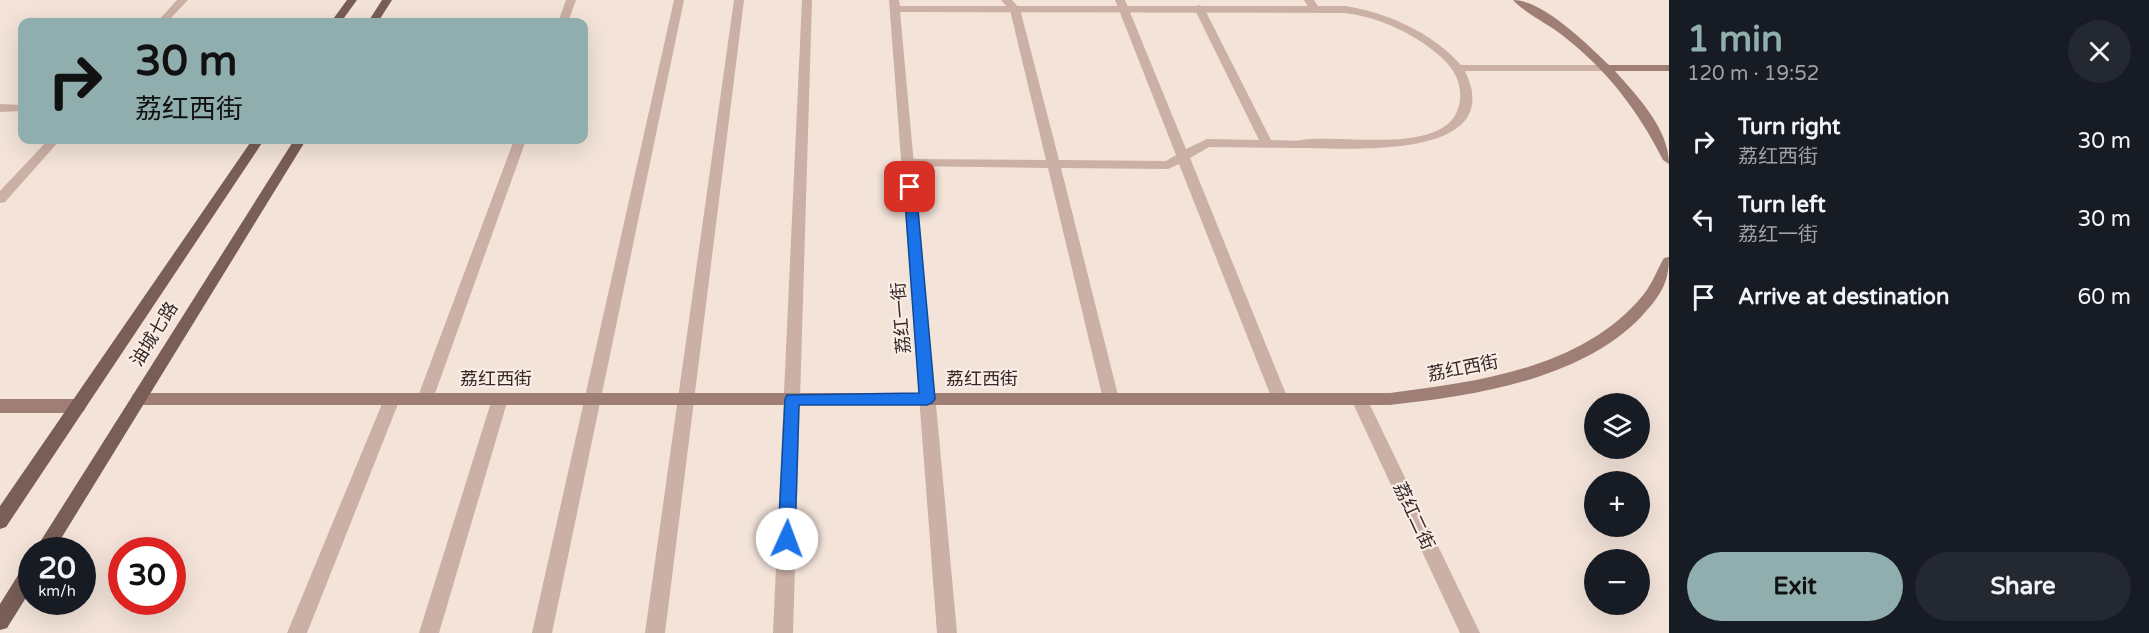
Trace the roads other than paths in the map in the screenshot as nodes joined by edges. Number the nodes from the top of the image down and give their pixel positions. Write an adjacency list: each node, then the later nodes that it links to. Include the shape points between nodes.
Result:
1 (183, 0): 14 (street)
2 (352, 0): 15 (main road)
3 (387, 0): 16 (main road)
4 (571, 0): 17 (street)
5 (679, 0): 38 (street)
6 (739, 0): 39 (street)
7 (807, 0): 40 (street)
8 (1518, 0): 19 (street, via 1558,27)
9 (1010, 4): 10 (street); 12 (street); 31 (street)
10 (1121, 4): 13 (street); 28 (street)
11 (1312, 4): 13 (street); 18 (street, via 1372,15 1430,44)
12 (894, 5): 30 (street, 荔红一街)
13 (1199, 8): 27 (street)
14 (166, 18)
15 (339, 18)
16 (376, 18)
17 (564, 18)
18 (1457, 68): 19 (street); 27 (street, via 1468,98 1460,119 1448,130 1404,142)
19 (1606, 68): 20 (street); 29 (street, via 1645,114)
20 (1669, 68)
21 (0, 108): 22 (street)
22 (18, 108)
23 (50, 144): 32 (street)
24 (255, 144): 46 (main road, 油城七路)
25 (298, 144): 34 (main road, 油城七路)
26 (519, 144): 36 (street)
27 (1267, 144): 28 (street, via 1207,143)
28 (1182, 157): 31 (street, via 1168,165); 43 (street)
29 (1669, 160)
30 (908, 164): 31 (street); 41 (street, 荔红一街)
31 (1052, 165): 42 (street)
32 (0, 199)
33 (1669, 262): 44 (street, 荔红西街, via 1653,293 1632,316 1605,338 1572,356 1490,385 1442,394)
34 (139, 399): 35 (street, 荔红西街); 48 (main road, 油城七路)
35 (392, 399): 36 (street, 荔红西街); 51 (street)
36 (424, 399): 37 (street, 荔红西街)
37 (500, 399): 38 (street, 荔红西街); 52 (street)
38 (592, 399): 39 (street, 荔红西街); 53 (street)
39 (686, 399): 40 (street, 荔红西街); 54 (street)
40 (792, 399): 41 (street, 荔红西街); 55 (street)
41 (927, 399): 42 (street, 荔红西街); 56 (street, 荔红一街)
42 (1111, 399): 43 (street, 荔红西街)
43 (1280, 399): 44 (street, 荔红西街)
44 (1359, 399): 57 (street, 荔红二街)
45 (0, 406): 46 (street)
46 (78, 406): 47 (main road, 油城七路)
47 (0, 521)
48 (52, 537)
49 (18, 592): 50 (main road)
50 (0, 621)
51 (297, 633)
52 (429, 633)
53 (542, 633)
54 (655, 633)
55 (783, 633)
56 (947, 633)
57 (1470, 633)

